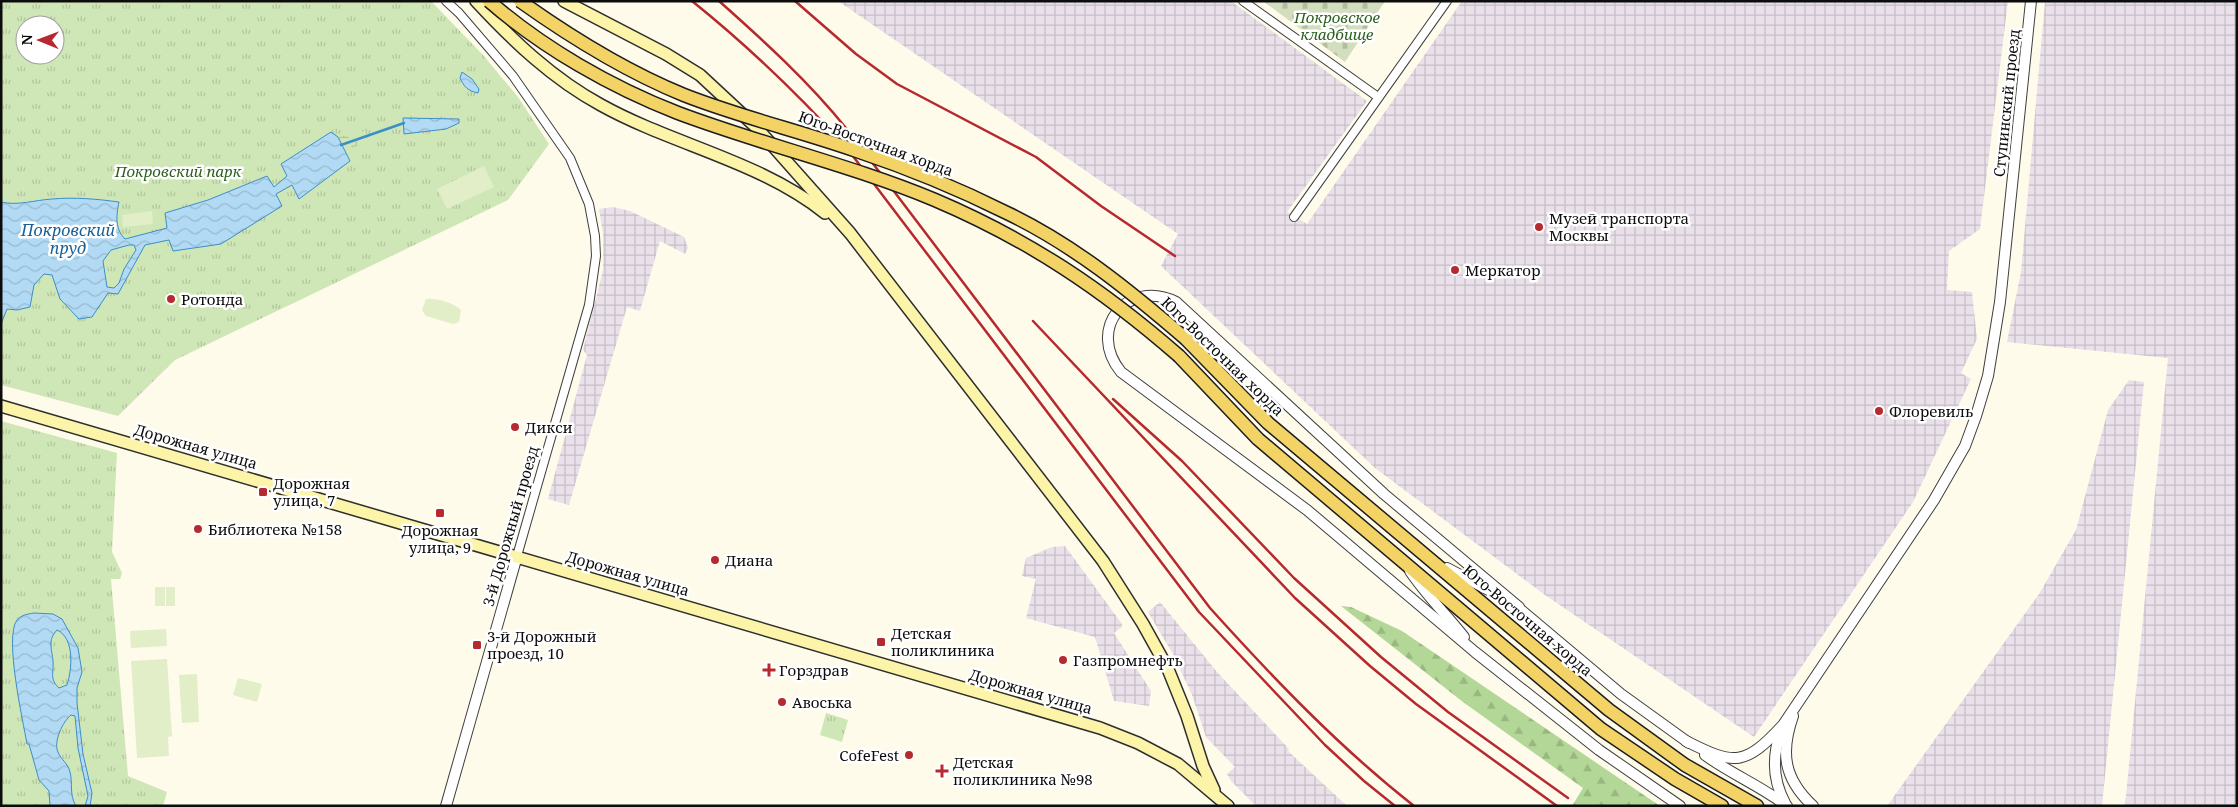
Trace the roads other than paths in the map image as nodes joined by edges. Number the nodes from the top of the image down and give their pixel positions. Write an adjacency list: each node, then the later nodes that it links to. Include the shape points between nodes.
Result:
1 (446, 1): 14 (street, 3-й Дорожный проезд, via 513,76 570,158 589,204 595,236 596,256 589,306)
2 (476, 1): 11 (main road, via 539,63 601,106 782,186 811,202)
3 (489, 1): 15 (main road, Юго-Восточная хорда, bridge, via 546,44 604,78 678,112 933,200 1001,229 1078,276 1141,323 1178,356 1258,439)
4 (520, 1): 13 (main road, Юго-Восточная хорда, bridge, via 559,29 622,66 685,95 858,151 1008,213 1043,232 1118,281 1186,339 1268,423)
5 (564, 1): 11 (main road, via 700,75 756,127)
6 (1243, 1): 9 (street)
7 (1447, 1): 9 (street)
8 (2031, 1): 18 (street, Ступинский проезд, via 2000,302 1988,376 1965,446 1934,500)
9 (1378, 97): 10 (street)
10 (1294, 217)
11 (850, 233): 21 (main road, via 1103,561 1168,668)
12 (1, 406): 14 (main road, Дорожная улица)
13 (1418, 547): 16 (street, via 1456,574); 29 (main road, Юго-Восточная хорда, via 1609,710 1684,765)
14 (517, 556): 22 (main road, Дорожная улица, via 1100,728); 26 (street, 3-й Дорожный проезд)
15 (1405, 564): 17 (street, via 1424,592 1443,609); 28 (main road, Юго-Восточная хорда, via 1601,729 1674,779)
16 (1519, 607): 17 (street, via 1384,494 1176,302 1156,294 1146,294 1129,302 1114,315 1108,332 1108,348 1120,372 1307,510); 20 (street, via 1621,694)
17 (1475, 652): 27 (street, via 1599,750)
18 (1802, 697): 19 (street); 30 (street, via 1787,734 1785,751 1792,781)
19 (1783, 725): 20 (street, via 1761,749 1728,759); 25 (street, via 1774,759 1778,790)
20 (1686, 741): 25 (street, via 1720,766 1757,784)
21 (1197, 747): 22 (main road, via 1188,764); 23 (main road, via 1199,765); 24 (main road, via 1209,782)
22 (1178, 764): 23 (main road, Дорожная улица)
23 (1195, 777): 24 (main road, Дорожная улица)
24 (1224, 802)
25 (1786, 805)
26 (446, 806)
27 (1680, 806)
28 (1722, 806)
29 (1757, 806)
30 (1813, 806)

